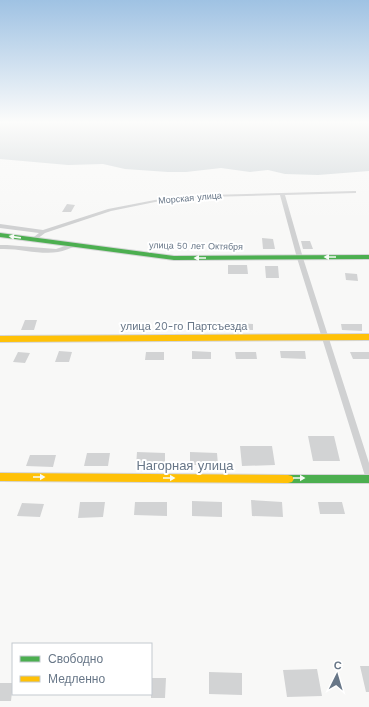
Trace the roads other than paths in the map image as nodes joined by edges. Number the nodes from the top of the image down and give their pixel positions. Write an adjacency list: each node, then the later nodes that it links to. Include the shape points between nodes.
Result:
1 (354, 192): 2 (street, Морская улица)
2 (282, 194): 4 (street, Морская улица, via 160,200 110,210); 10 (street)
3 (0, 226): 4 (street)
4 (43, 232): 6 (street, Морская улица)
5 (0, 235): 6 (street, улица 50 лет Октября, one-way to 5)
6 (33, 240): 7 (street, улица 50 лет Октября)
7 (74, 245): 8 (street, via 58,251); 10 (street, улица 50 лет Октября, one-way to 7, via 174,258)
8 (0, 247)
9 (369, 257): 10 (street, улица 50 лет Октября, one-way to 10)
10 (300, 258): 11 (street)
11 (325, 337): 12 (street, улица 20-го Партсъезда); 13 (street, улица 20-го Партсъезда); 15 (street)
12 (369, 337)
13 (0, 339)
14 (0, 477): 15 (street, Нагорная улица, one-way to 15)
15 (369, 477)

